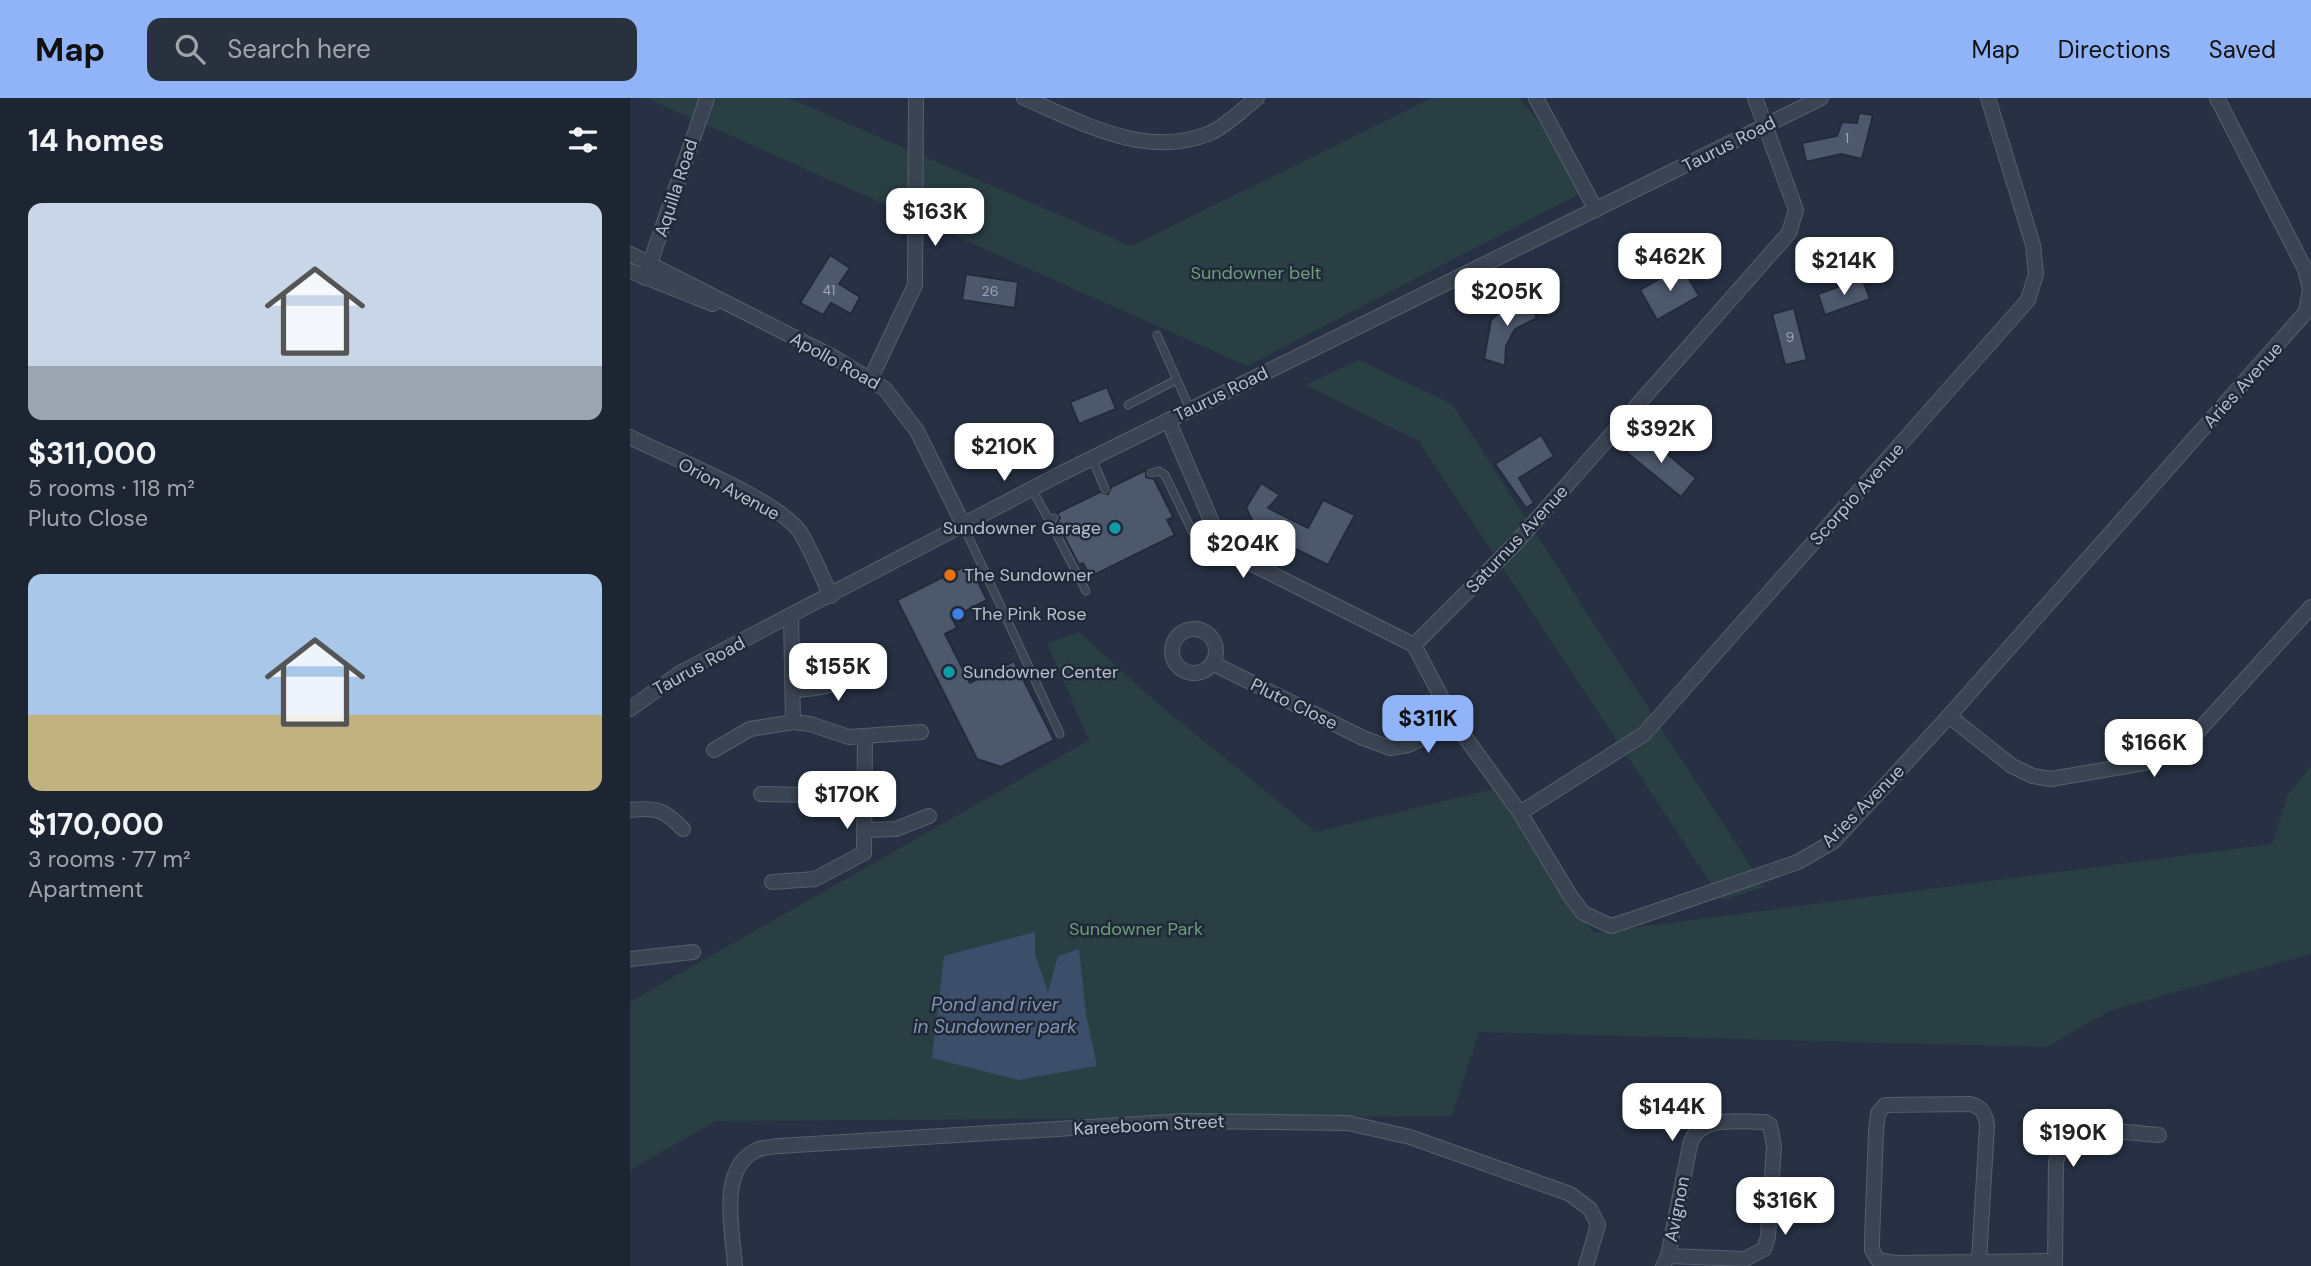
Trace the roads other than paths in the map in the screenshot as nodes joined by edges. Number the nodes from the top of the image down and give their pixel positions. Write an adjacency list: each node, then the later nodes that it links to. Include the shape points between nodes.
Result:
1 (706, 98): 13 (street, Aquilla Road)
2 (916, 98): 18 (street, via 915,285)
3 (1024, 98): 4 (street, via 1123,139 1170,141 1212,132)
4 (1257, 98)
5 (1536, 98): 11 (street)
6 (1755, 98): 10 (street, Saturnus Avenue)
7 (1821, 98): 10 (street, Taurus Road)
8 (1988, 98): 49 (street, Scorpio Avenue, via 2033,245 2036,274 2028,300 1644,734)
9 (2217, 98): 39 (street, Aries Avenue, via 2305,269 2311,289 2306,312)
10 (1765, 125): 11 (street, Taurus Road); 34 (street, Saturnus Avenue, via 1796,210 1785,239 1514,545)
11 (1596, 209): 21 (street, Taurus Road)
12 (630, 254): 13 (street, Apollo Road)
13 (651, 263): 15 (street, Aquilla Road); 16 (street, Apollo Road)
14 (630, 271): 15 (street, Apollo Road)
15 (645, 278): 16 (street, Apollo Road)
16 (758, 319): 18 (street, Apollo Road)
17 (1157, 335): 19 (lane)
18 (870, 380): 28 (street, Apollo Road, via 885,389 917,431)
19 (1176, 380): 20 (lane); 21 (lane)
20 (1128, 405)
21 (1190, 409): 22 (street, Taurus Road)
22 (1168, 420): 24 (street, Taurus Road); 29 (street)
23 (630, 437): 31 (street, Orion Avenue, via 753,497 789,521 799,531)
24 (1092, 458): 26 (street, Taurus Road); 27 (lane)
25 (1151, 473): 29 (lane, via 1164,473 1194,536)
26 (1032, 489): 28 (street, Taurus Road); 30 (lane, via 1052,519)
27 (1105, 489)
28 (962, 524): 31 (street, Taurus Road); 43 (lane)
29 (1214, 527): 34 (street, via 1238,559)
30 (1086, 591)
31 (831, 596): 33 (street, Taurus Road)
32 (2311, 607): 39 (street, via 2182,749 2144,763 2051,779 2034,776 2012,766)
33 (791, 616): 37 (street); 38 (street, Taurus Road, via 680,673)
34 (1414, 645): 41 (street, Aries Avenue)
35 (1212, 663): 41 (street, Pluto Close, via 1390,748 1408,745)
36 (866, 666): 37 (street, via 829,688)
37 (793, 690): 40 (street)
38 (630, 709)
39 (1949, 716): 49 (street, Aries Avenue, via 1833,841 1815,853 1611,926 1583,913)
40 (793, 722): 44 (street); 45 (street, via 750,729)
41 (1455, 723): 49 (street, Aries Avenue)
42 (921, 732): 44 (street)
43 (1060, 734)
44 (865, 737): 47 (street)
45 (714, 750)
46 (761, 794): 47 (street)
47 (866, 796): 52 (street)
48 (630, 810): 51 (street, via 664,811)
49 (1520, 813)
50 (929, 817): 52 (street, via 896,829)
51 (683, 829)
52 (865, 830): 53 (street, via 865,850 855,860 806,881)
53 (772, 883)
54 (693, 952): 55 (street)
55 (630, 959)
56 (2159, 1135): 59 (street, via 2090,1132 2067,1139 2058,1150)
57 (1979, 1260): 57 (street, via 1984,1114 1970,1104 1885,1105 1878,1113 1876,1132 1874,1256 1895,1263); 59 (street)
58 (1665, 1261): 58 (street, Avignon, via 1745,1259 1764,1250 1774,1146 1770,1125 1711,1123 1698,1130 1690,1145)
59 (2055, 1263)
60 (735, 1266): 61 (street, Kareeboom Street, via 732,1181 741,1164 757,1150 1186,1121 1289,1121 1384,1129 1570,1195 1590,1209 1598,1225)
61 (1586, 1266)

